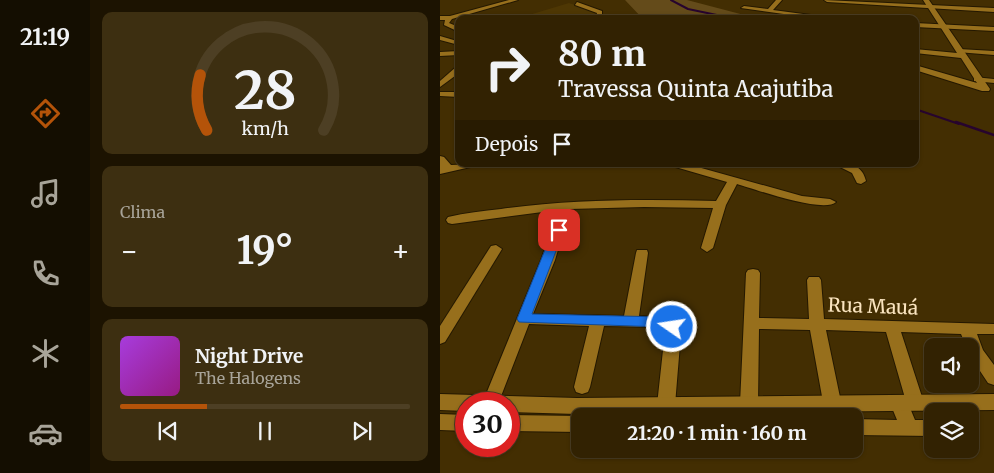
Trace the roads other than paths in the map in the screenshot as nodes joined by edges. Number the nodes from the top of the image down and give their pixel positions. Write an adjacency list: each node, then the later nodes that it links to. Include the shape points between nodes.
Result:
1 (780, 0): 13 (street)
2 (827, 0): 5 (street)
3 (515, 1): 6 (street)
4 (490, 3): 6 (street)
5 (929, 3): 12 (street); 21 (street)
6 (503, 4): 10 (street); 11 (street)
7 (577, 4): 15 (street, via 600,12)
8 (470, 7): 11 (street)
9 (744, 8): 13 (street)
10 (512, 9)
11 (480, 10): 14 (street)
12 (994, 10)
13 (769, 11): 16 (street)
14 (461, 15)
15 (598, 15)
16 (804, 15)
17 (455, 17): 19 (street)
18 (440, 18): 19 (street)
19 (450, 18): 22 (street, via 446,24)
20 (919, 25): 21 (street)
21 (945, 27): 23 (street); 28 (street)
22 (455, 28)
23 (994, 29)
24 (440, 38): 25 (street)
25 (455, 42)
26 (919, 51): 28 (street)
27 (455, 53): 30 (street)
28 (960, 53): 29 (street); 33 (street)
29 (994, 53)
30 (440, 54)
31 (919, 68): 36 (street)
32 (455, 72): 35 (street)
33 (978, 79): 34 (street); 36 (street)
34 (994, 81)
35 (440, 85)
36 (990, 90)
37 (440, 94): 38 (street)
38 (455, 96)
39 (455, 96): 40 (street)
40 (440, 99)
41 (440, 159): 45 (street)
42 (458, 167): 45 (street)
43 (688, 167): 46 (street)
44 (848, 167): 47 (street, via 856,170)
45 (444, 170)
46 (734, 179): 48 (street, via 806,200); 49 (street)
47 (861, 181)
48 (830, 202)
49 (720, 205): 50 (street, via 628,203); 52 (street)
50 (565, 206): 51 (street); 57 (street)
51 (452, 220)
52 (707, 248)
53 (496, 249): 65 (street)
54 (642, 253): 59 (street)
55 (753, 273): 60 (street)
56 (814, 280): 61 (street)
57 (524, 319): 58 (street); 68 (street)
58 (598, 320): 59 (street); 67 (street)
59 (631, 321): 76 (street, via 668,322 673,332)
60 (751, 323): 61 (street, Rua Mauá); 74 (street)
61 (817, 324): 62 (street, Rua Mauá); 71 (street)
62 (892, 327): 63 (street, Rua Mauá); 73 (street)
63 (967, 329): 64 (street, Rua Mauá); 66 (street, via 976,352)
64 (994, 329)
65 (440, 338)
66 (994, 378)
67 (582, 387)
68 (494, 392)
69 (440, 402): 70 (street)
70 (455, 402)
71 (832, 402): 73 (street); 74 (street)
72 (994, 402): 73 (street)
73 (907, 403): 84 (street)
74 (749, 404): 76 (street)
75 (520, 405): 78 (street)
76 (666, 405): 77 (street)
77 (650, 408)
78 (571, 410)
79 (440, 422): 80 (street)
80 (455, 423)
81 (520, 423): 82 (street)
82 (571, 424)
83 (863, 427): 84 (street)
84 (909, 428): 85 (street)
85 (924, 428)

